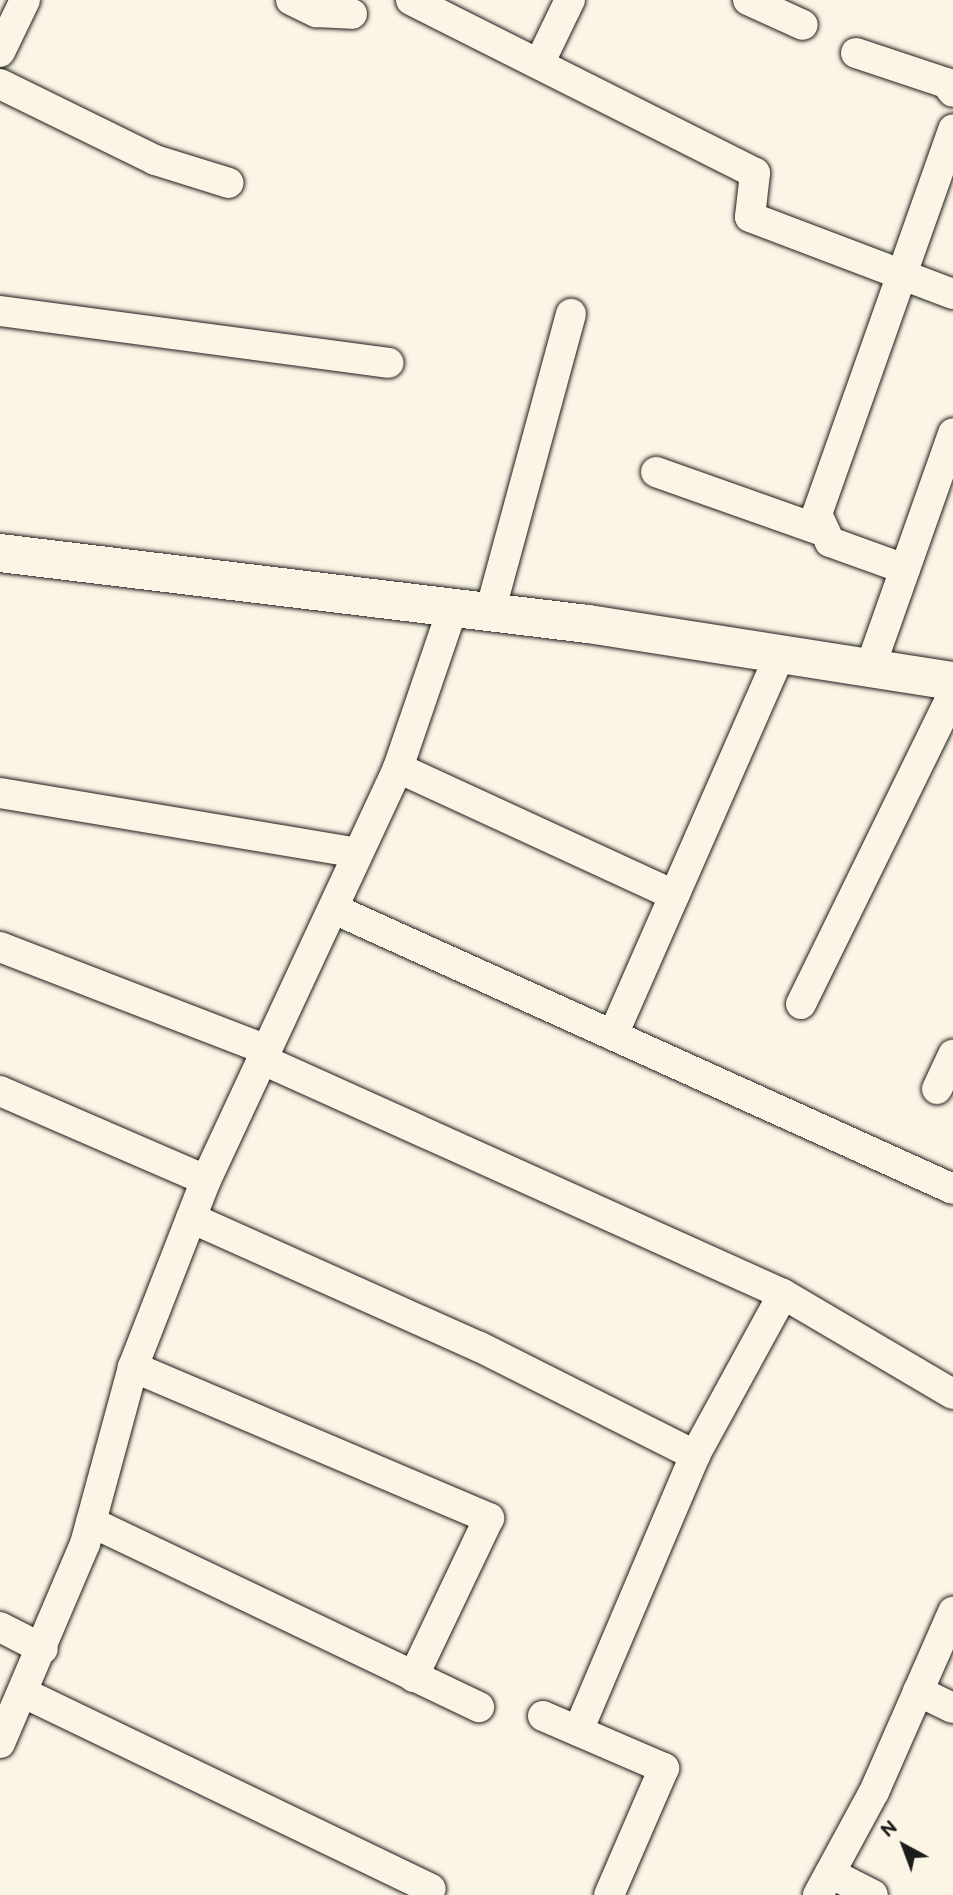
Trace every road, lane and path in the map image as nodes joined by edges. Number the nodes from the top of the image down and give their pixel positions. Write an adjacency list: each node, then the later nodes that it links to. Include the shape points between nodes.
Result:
1 (25, 0): 8 (street)
2 (292, 0): 6 (street, via 316,12)
3 (411, 0): 10 (street)
4 (570, 0): 10 (street)
5 (748, 0): 7 (street)
6 (352, 14)
7 (803, 25)
8 (0, 52)
9 (856, 53): 12 (street, via 946,83)
10 (539, 64): 15 (street, via 755,173 750,217)
11 (0, 84): 14 (street, via 155,160)
12 (953, 92)
13 (953, 129): 15 (street)
14 (229, 183)
15 (898, 274): 16 (street); 23 (street, via 817,514)
16 (953, 294)
17 (0, 311): 19 (street)
18 (571, 314): 27 (street)
19 (389, 363)
20 (953, 433): 22 (street)
21 (656, 472): 23 (street)
22 (940, 508): 25 (street)
23 (820, 530): 25 (street, via 830,542)
24 (0, 553): 26 (main road)
25 (905, 569): 29 (street)
26 (453, 607): 27 (main road); 32 (street)
27 (490, 612): 28 (main road)
28 (780, 654): 29 (main road); 35 (street)
29 (870, 668): 30 (main road)
30 (953, 681)
31 (953, 694): 38 (street)
32 (398, 768): 34 (street); 35 (street)
33 (0, 793): 34 (street)
34 (357, 853): 36 (street)
35 (674, 895): 39 (street)
36 (334, 909): 39 (street); 40 (street)
37 (0, 947): 40 (street)
38 (801, 1004)
39 (612, 1035): 45 (street)
40 (263, 1054): 44 (street); 47 (street)
41 (953, 1055): 42 (street)
42 (937, 1090)
43 (0, 1091): 44 (street)
44 (206, 1180): 46 (street)
45 (953, 1189)
46 (191, 1218): 48 (street); 50 (street, via 480,1347)
47 (783, 1294): 49 (street); 50 (street)
48 (133, 1367): 51 (street); 55 (street, via 489,1518)
49 (953, 1394)
50 (695, 1455): 61 (street)
51 (91, 1522): 54 (street); 55 (street)
52 (953, 1612): 56 (street)
53 (0, 1627): 54 (street)
54 (43, 1649): 57 (street)
55 (413, 1676): 58 (street)
56 (918, 1691): 59 (street); 63 (street)
57 (26, 1693): 62 (street); 64 (street)
58 (479, 1707)
59 (953, 1708)
60 (543, 1716): 61 (street)
61 (578, 1731): 66 (street, via 664,1768)
62 (0, 1743)
63 (824, 1884): 67 (street)
64 (400, 1886): 65 (street)
65 (431, 1889)
66 (609, 1895)
67 (873, 1895)

